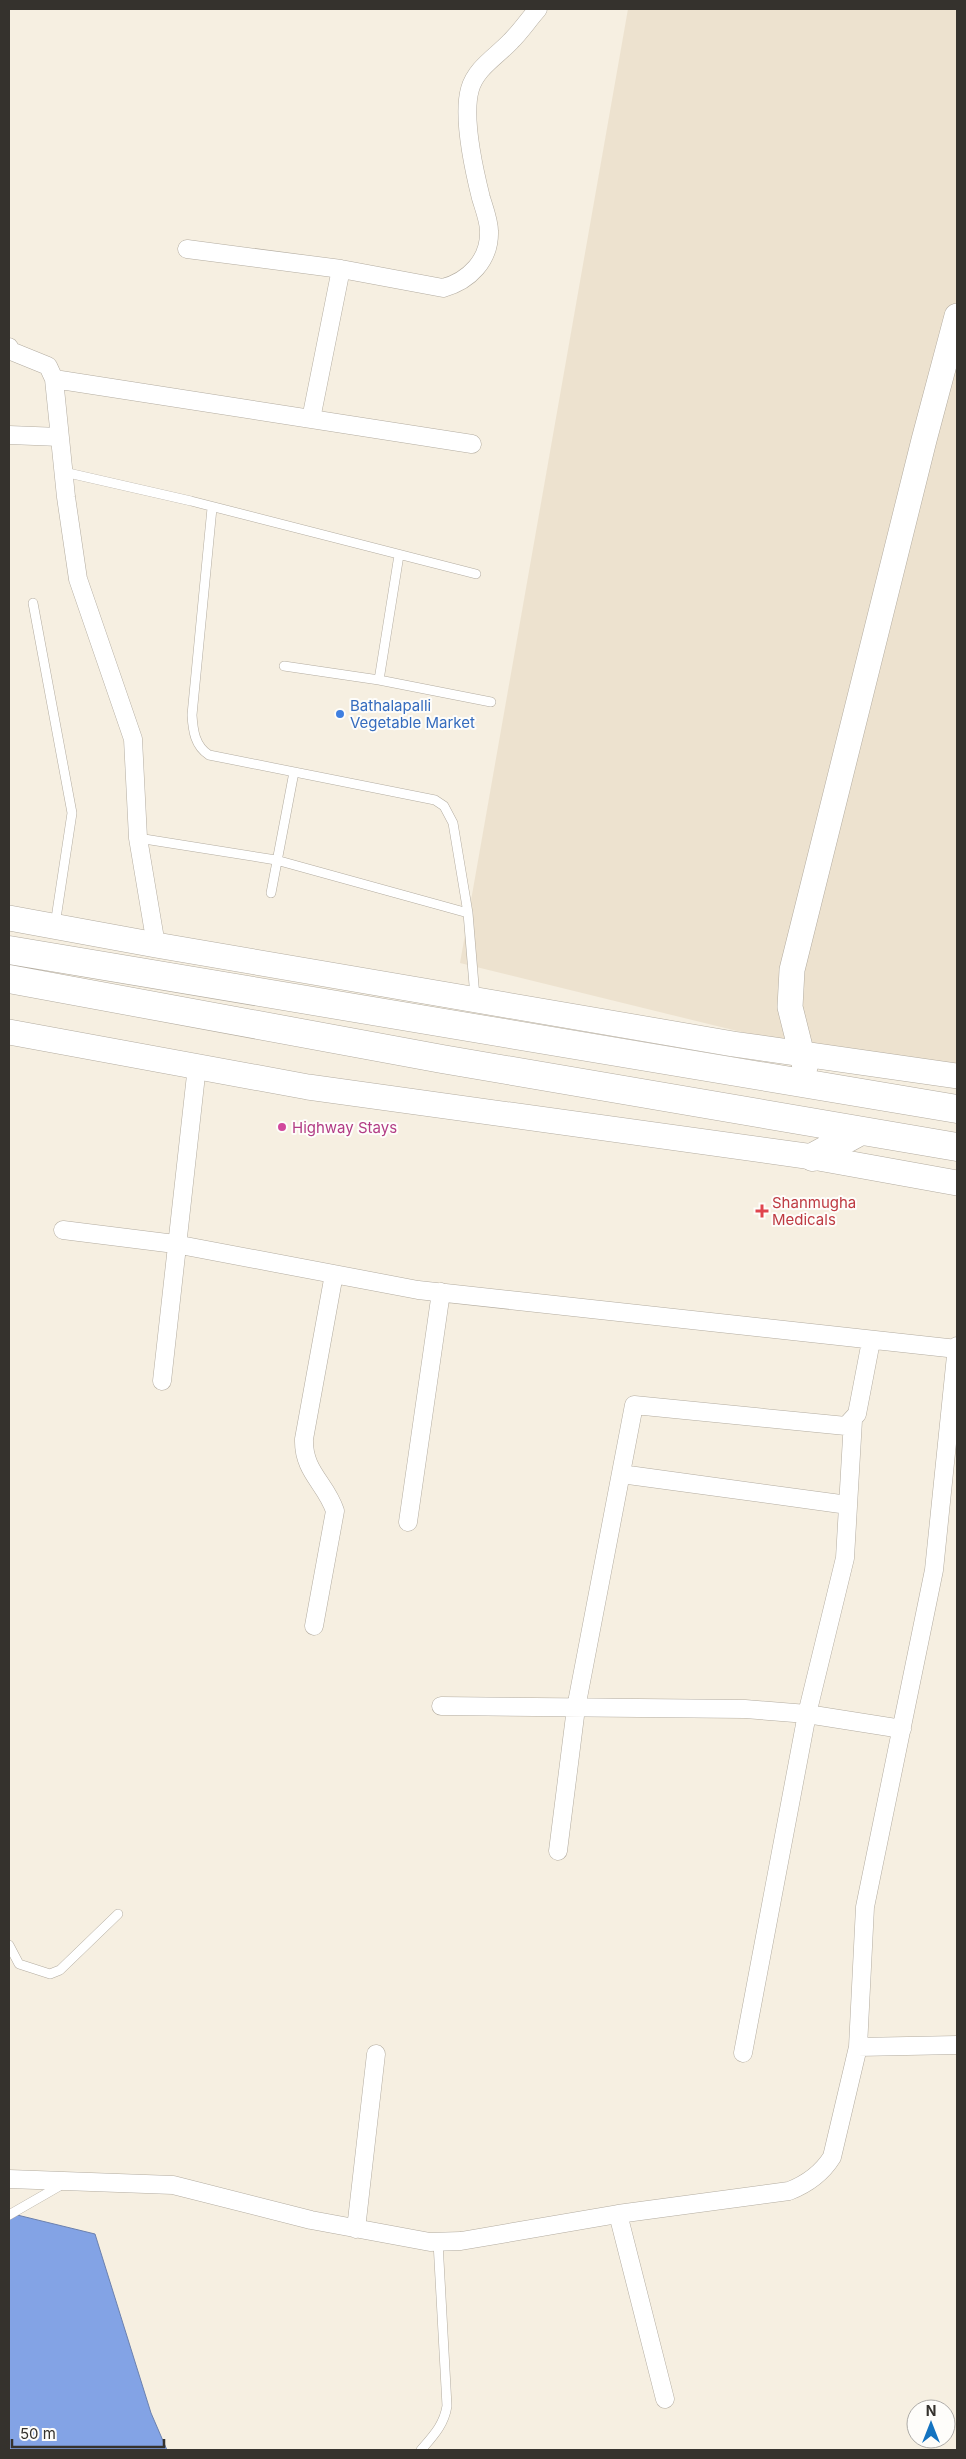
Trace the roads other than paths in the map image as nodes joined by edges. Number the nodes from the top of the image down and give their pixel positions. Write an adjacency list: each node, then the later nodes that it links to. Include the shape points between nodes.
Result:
1 (538, 9): 3 (street, via 512,41 475,74 468,94 473,166 489,231 482,260 470,276 442,288)
2 (186, 249): 3 (street)
3 (341, 269): 7 (street)
4 (957, 316): 31 (street, via 792,970 790,1007)
5 (9, 347): 6 (street, via 11,351 48,366)
6 (54, 379): 7 (street); 9 (street)
7 (311, 419): 10 (street)
8 (9, 435): 9 (street)
9 (60, 437): 11 (street)
10 (472, 444)
11 (64, 472): 12 (lane); 20 (street, via 78,579 134,739)
12 (212, 508): 13 (lane); 19 (lane, via 193,731 202,750 209,754)
13 (399, 555): 14 (lane); 17 (lane)
14 (476, 574)
15 (33, 603): 25 (lane, via 72,813)
16 (284, 666): 17 (lane)
17 (379, 680): 18 (lane)
18 (491, 702)
19 (294, 772): 21 (lane); 23 (lane, via 435,800 444,806 453,823)
20 (138, 838): 21 (lane); 26 (street)
21 (276, 860): 22 (lane); 23 (lane)
22 (271, 893)
23 (468, 913): 29 (lane)
24 (9, 918): 25 (street)
25 (54, 926): 26 (street)
26 (156, 945): 29 (street)
27 (9, 950): 34 (highway)
28 (9, 979): 36 (highway)
29 (475, 1000): 31 (street, via 733,1044)
30 (9, 1032): 32 (street)
31 (800, 1052): 33 (street); 34 (street)
32 (197, 1066): 38 (street, via 308,1087); 41 (street)
33 (957, 1076)
34 (812, 1086): 35 (highway)
35 (957, 1110)
36 (860, 1132): 37 (highway); 38 (highway)
37 (957, 1147)
38 (813, 1157): 39 (street)
39 (957, 1183)
40 (64, 1230): 41 (street)
41 (175, 1244): 42 (street); 46 (street)
42 (334, 1274): 43 (street); 51 (street, via 303,1454 335,1511)
43 (441, 1292): 44 (street); 50 (street)
44 (871, 1341): 45 (street); 47 (street)
45 (957, 1348): 55 (street, via 934,1570)
46 (162, 1381)
47 (854, 1420): 48 (street, via 846,1426 634,1405); 49 (street)
48 (621, 1474): 49 (street); 53 (street)
49 (848, 1505): 54 (street, via 845,1558)
50 (408, 1522)
51 (314, 1626)
52 (440, 1706): 53 (street)
53 (576, 1708): 54 (street, via 745,1709); 56 (street)
54 (807, 1714): 55 (street); 61 (street)
55 (902, 1729): 60 (street, via 865,1907)
56 (558, 1850)
57 (118, 1914): 58 (lane, via 60,1970 50,1974 19,1964)
58 (9, 1945)
59 (957, 2045): 60 (street)
60 (858, 2047): 65 (street, via 832,2157 804,2185 790,2191)
61 (743, 2052)
62 (376, 2054): 67 (street)
63 (9, 2178): 64 (street)
64 (67, 2181): 66 (lane); 67 (street, via 173,2185 310,2220)
65 (618, 2214): 68 (street, via 479,2239); 69 (street)
66 (9, 2215)
67 (356, 2228): 68 (street)
68 (438, 2242): 70 (lane, via 447,2406 445,2419)
69 (665, 2399)
70 (420, 2450)

